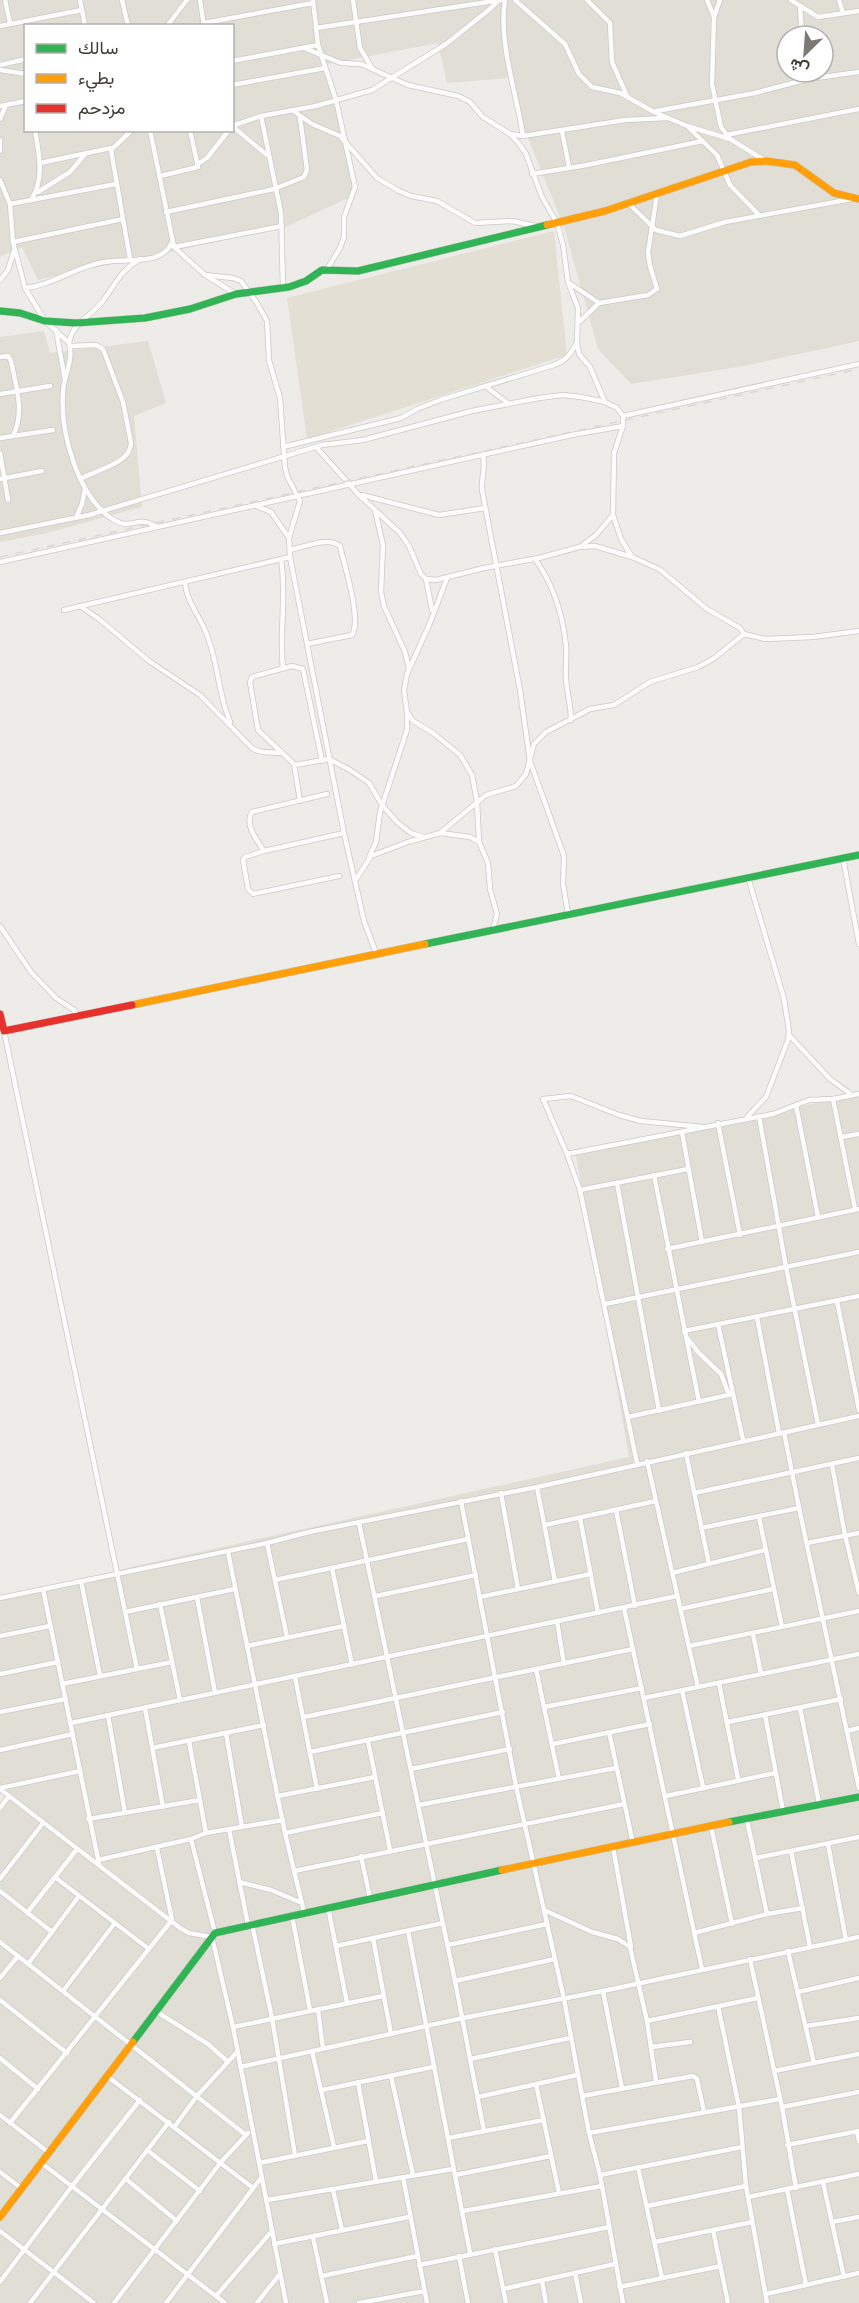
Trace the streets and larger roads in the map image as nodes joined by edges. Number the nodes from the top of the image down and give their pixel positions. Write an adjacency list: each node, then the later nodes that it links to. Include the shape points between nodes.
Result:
1 (5, 0): 20 (street)
2 (80, 0): 16 (street)
3 (122, 0): 23 (street)
4 (187, 0): 24 (street)
5 (200, 0): 25 (street)
6 (353, 0): 21 (street)
7 (501, 0): 21 (street); 40 (street, via 446,44); 66 (street)
8 (515, 0): 43 (street, via 565,44 585,82)
9 (588, 0): 43 (street, via 610,23 612,63)
10 (707, 0): 19 (street)
11 (720, 0): 19 (street)
12 (791, 0): 15 (street)
13 (839, 0): 18 (street)
14 (313, 2): 25 (street); 28 (street)
15 (800, 6): 18 (street, via 818,17); 26 (street)
16 (82, 10): 20 (street); 22 (street)
17 (859, 11): 18 (street)
18 (843, 13)
19 (714, 17): 45 (street)
20 (10, 23): 27 (street)
21 (356, 23): 28 (street); 36 (street, via 360,48)
22 (85, 24)
23 (128, 24)
24 (169, 24)
25 (204, 24)
26 (801, 24)
27 (0, 26)
28 (316, 28): 29 (street)
29 (318, 45): 30 (street); 31 (street)
30 (304, 48): 31 (street); 33 (street)
31 (320, 54): 35 (street); 36 (street)
32 (24, 60): 34 (street)
33 (234, 61)
34 (0, 67): 38 (street)
35 (325, 68): 42 (street); 44 (street)
36 (374, 70): 40 (street)
37 (859, 72): 39 (street)
38 (24, 73)
39 (835, 75)
40 (392, 78): 44 (street, via 372,90); 64 (street, via 458,96)
41 (789, 84): 45 (street)
42 (234, 85)
43 (627, 96): 50 (street)
44 (336, 100): 48 (street); 69 (street)
45 (715, 100): 50 (street); 65 (street)
46 (24, 101): 47 (street)
47 (3, 106): 54 (street)
48 (292, 110): 51 (street); 52 (street)
49 (859, 110): 65 (street)
50 (654, 112): 53 (street)
51 (261, 116): 55 (street); 74 (street)
52 (300, 117): 69 (street); 84 (street, via 307,174)
53 (670, 118): 56 (street); 58 (street, via 625,120)
54 (0, 119)
55 (234, 125)
56 (687, 126): 67 (street); 70 (street)
57 (234, 128): 74 (street)
58 (562, 131): 66 (street); 78 (street)
59 (35, 132): 76 (street)
60 (130, 132): 71 (street)
61 (150, 132): 81 (street)
62 (190, 132): 77 (street)
63 (227, 132): 77 (street)
64 (510, 134): 66 (street); 80 (street, via 526,154)
65 (726, 135): 67 (street)
66 (523, 136)
67 (730, 139): 75 (street)
68 (0, 140): 72 (street)
69 (344, 140): 97 (street, via 377,178 399,191 437,201 475,223 512,221); 102 (street, via 355,191 344,217 344,237)
70 (703, 141): 78 (street); 79 (street, via 717,155)
71 (111, 148): 73 (street); 83 (street)
72 (0, 151)
73 (86, 153): 76 (street); 85 (street, via 70,172)
74 (268, 156): 84 (street)
75 (766, 161): 79 (street); 87 (street, via 795,165 834,193)
76 (40, 163): 85 (street)
77 (198, 164): 81 (street, via 196,168)
78 (569, 167): 80 (street)
79 (724, 170): 86 (street); 92 (street, via 730,185)
80 (532, 174): 94 (street)
81 (160, 176): 91 (street)
82 (0, 180): 89 (street)
83 (116, 184): 88 (street); 93 (street)
84 (274, 189): 91 (street); 95 (street)
85 (36, 194): 88 (street)
86 (657, 194): 90 (street); 96 (street)
87 (857, 199): 92 (street)
88 (31, 200): 89 (street)
89 (10, 204): 99 (street)
90 (628, 204): 94 (street); 96 (street)
91 (166, 212): 98 (street)
92 (760, 216): 96 (street, via 680,236)
93 (123, 219): 99 (street); 100 (street)
94 (557, 223): 97 (street); 105 (street)
95 (282, 226): 98 (street); 107 (street)
96 (651, 226): 110 (street, via 649,260 657,289 648,295)
97 (542, 227): 102 (street, via 352,272)
98 (173, 244): 101 (street, via 162,255); 103 (street)
99 (14, 245): 104 (street, via 8,270); 106 (street)
100 (130, 259): 101 (street); 106 (street, via 87,266)
101 (140, 259): 113 (street, via 124,271 103,301)
102 (327, 269): 107 (street)
103 (205, 275): 108 (street, via 238,279); 109 (street)
104 (0, 280)
105 (568, 282): 110 (street); 114 (street)
106 (25, 288): 112 (street)
107 (283, 288): 108 (street)
108 (249, 292): 109 (street); 132 (street, via 268,326 268,352 280,398)
109 (236, 294): 113 (street, via 159,315)
110 (599, 303): 114 (street)
111 (0, 311): 112 (street)
112 (45, 321): 113 (street); 115 (street)
113 (79, 323): 117 (street)
114 (579, 323): 116 (street)
115 (56, 329): 117 (street); 120 (street)
116 (577, 342): 122 (street, via 571,356 563,362); 125 (street, via 579,354 590,367)
117 (69, 344): 120 (street, via 71,355); 139 (street, via 104,349 123,402 131,447 124,458)
118 (0, 357): 123 (street, via 8,356)
119 (859, 364): 127 (street)
120 (65, 380): 139 (street, via 63,410 67,436)
121 (50, 386): 123 (street)
122 (485, 386): 126 (street); 132 (street, via 423,406 402,418)
123 (17, 391): 124 (street); 130 (street, via 20,416)
124 (0, 394)
125 (605, 402): 126 (street, via 563,395); 127 (street)
126 (509, 404): 133 (street, via 363,440)
127 (623, 416): 128 (street)
128 (623, 426): 135 (street); 149 (street, via 614,453)
129 (53, 430): 130 (street)
130 (13, 436): 131 (street)
131 (0, 438)
132 (283, 447): 136 (street)
133 (316, 447): 136 (street); 140 (street)
134 (0, 453): 138 (street)
135 (483, 455): 140 (street); 146 (street)
136 (284, 456): 143 (street, via 287,476); 148 (street)
137 (42, 471): 138 (street)
138 (2, 479): 144 (street)
139 (81, 479): 141 (street)
140 (350, 484): 142 (street); 143 (street)
141 (85, 489): 148 (street); 150 (street)
142 (360, 495): 146 (street, via 439,515); 147 (street)
143 (298, 496): 145 (street); 153 (street)
144 (8, 500)
145 (255, 506): 151 (street); 153 (street, via 271,512)
146 (485, 508): 161 (street)
147 (374, 509): 163 (street, via 400,533); 172 (street, via 383,544 384,606)
148 (102, 511): 150 (street); 151 (street, via 125,525 145,521)
149 (613, 514): 154 (street, via 596,535); 157 (street)
150 (75, 518): 152 (street)
151 (157, 527): 160 (street)
152 (0, 534)
153 (290, 538): 155 (street)
154 (579, 547): 157 (street, via 595,546); 159 (street)
155 (290, 550): 156 (street); 170 (street, via 330,541 337,543 354,610 352,635)
156 (290, 557): 158 (street); 170 (street)
157 (632, 557): 169 (street, via 659,569)
158 (281, 559): 164 (street); 171 (street, via 285,600)
159 (534, 559): 161 (street); 174 (street, via 553,593 564,633)
160 (0, 562)
161 (497, 565): 162 (street); 179 (street)
162 (447, 578): 163 (street); 167 (street)
163 (426, 579): 167 (street)
164 (185, 582): 165 (street); 175 (street, via 211,646)
165 (80, 606): 166 (street); 175 (street, via 149,661 200,695)
166 (64, 610)
167 (432, 613): 172 (street)
168 (859, 631): 169 (street, via 765,639)
169 (744, 634): 174 (street, via 705,663 650,682 614,705 590,709)
170 (308, 644): 177 (street)
171 (283, 668): 176 (street, via 255,675 250,682 258,730); 178 (street, via 298,666 305,673)
172 (409, 669): 173 (street, via 404,692)
173 (407, 712): 183 (street, via 466,763); 184 (street, via 401,753)
174 (571, 720): 179 (street, via 541,735)
175 (232, 727): 176 (street, via 253,748)
176 (282, 753): 180 (street)
177 (329, 759): 178 (street); 184 (street, via 369,783); 185 (street)
178 (322, 761): 180 (street)
179 (530, 761): 183 (street, via 516,786); 196 (street, via 564,856 563,891)
180 (295, 765): 182 (street)
181 (327, 794): 182 (street)
182 (300, 801): 189 (street, via 256,810 250,815 252,831)
183 (477, 801): 186 (street); 188 (street)
184 (382, 805): 187 (street, via 405,829); 192 (street, via 376,842)
185 (344, 833): 189 (street); 195 (street)
186 (440, 833): 187 (street); 188 (street, via 471,837)
187 (424, 837): 192 (street)
188 (479, 842): 198 (street, via 488,863 497,914)
189 (264, 851): 193 (street, via 243,860 251,893)
190 (859, 855): 191 (street)
191 (843, 858): 194 (street); 199 (street)
192 (368, 859): 195 (street)
193 (339, 876)
194 (748, 877): 196 (street); 204 (street, via 784,999)
195 (355, 881): 200 (street)
196 (568, 914): 198 (street)
197 (0, 926): 202 (street, via 31,972)
198 (493, 929): 200 (street)
199 (859, 944)
200 (376, 953): 202 (street)
201 (0, 1014): 203 (street)
202 (77, 1015): 203 (street)
203 (2, 1031): 278 (street)
204 (789, 1035): 206 (street, via 830,1079); 210 (street, via 766,1097)
205 (859, 1094): 206 (street)
206 (852, 1095): 207 (street)
207 (833, 1099): 208 (street); 215 (street)
208 (796, 1105): 209 (street); 222 (street)
209 (759, 1116): 210 (street); 223 (street)
210 (745, 1119): 211 (street)
211 (718, 1123): 212 (street); 224 (street)
212 (703, 1127): 213 (street); 216 (street, via 641,1121 571,1096 543,1099)
213 (682, 1132): 216 (street); 217 (street)
214 (859, 1134): 215 (street)
215 (841, 1137): 221 (street)
216 (567, 1154): 220 (street)
217 (688, 1169): 218 (street); 225 (street)
218 (654, 1175): 219 (street); 226 (street)
219 (617, 1183): 220 (street); 231 (street)
220 (580, 1190): 233 (street)
221 (857, 1209): 222 (street)
222 (818, 1217): 223 (street)
223 (779, 1226): 224 (street); 228 (street)
224 (740, 1235): 225 (street)
225 (702, 1242): 226 (street)
226 (667, 1249): 229 (street)
227 (859, 1252): 228 (street)
228 (786, 1267): 229 (street); 234 (street)
229 (676, 1289): 231 (street); 237 (street)
230 (859, 1296): 232 (street)
231 (640, 1297): 233 (street); 241 (street)
232 (837, 1301): 234 (street); 240 (street)
233 (605, 1304): 243 (street)
234 (795, 1310): 235 (street); 244 (street)
235 (758, 1317): 236 (street); 245 (street)
236 (718, 1324): 237 (street); 238 (street)
237 (684, 1333): 238 (street, via 721,1374); 239 (street)
238 (731, 1394): 239 (street); 246 (street)
239 (699, 1402): 241 (street)
240 (859, 1410)
241 (659, 1411): 243 (street)
242 (859, 1416): 244 (street)
243 (628, 1417): 250 (street)
244 (818, 1424): 245 (street)
245 (782, 1432): 246 (street); 252 (street)
246 (743, 1440): 247 (street)
247 (686, 1453): 249 (street); 255 (street)
248 (859, 1458): 251 (street)
249 (647, 1461): 250 (street); 257 (street)
250 (637, 1463): 253 (street)
251 (832, 1465): 252 (street); 266 (street)
252 (792, 1473): 255 (street); 258 (street)
253 (537, 1487): 254 (street); 263 (street)
254 (501, 1493): 256 (street); 285 (street)
255 (694, 1493): 264 (street)
256 (461, 1501): 262 (street); 267 (street)
257 (656, 1501): 259 (street); 276 (street)
258 (799, 1508): 260 (street); 269 (street)
259 (616, 1510): 261 (street); 294 (street)
260 (759, 1516): 264 (street); 270 (street)
261 (580, 1518): 263 (street); 277 (street)
262 (359, 1523): 268 (street); 272 (street)
263 (545, 1525): 282 (street)
264 (701, 1528): 273 (street)
265 (859, 1533): 266 (street)
266 (845, 1536): 269 (street); 275 (street)
267 (468, 1539): 272 (street); 279 (street)
268 (267, 1543): 271 (street); 280 (street)
269 (807, 1543): 300 (street)
270 (765, 1550): 273 (street); 286 (street)
271 (228, 1552): 278 (street); 284 (street)
272 (368, 1560): 274 (street); 288 (street)
273 (709, 1564): 276 (street)
274 (332, 1568): 280 (street); 303 (street)
275 (857, 1571): 287 (street)
276 (672, 1573): 289 (street)
277 (591, 1574): 282 (street); 299 (street)
278 (117, 1575): 281 (street); 298 (street)
279 (476, 1575): 288 (street); 291 (street)
280 (274, 1580): 308 (street)
281 (81, 1581): 283 (street); 323 (street)
282 (555, 1581): 285 (street)
283 (43, 1588): 292 (street); 302 (street)
284 (235, 1589): 290 (street); 309 (street)
285 (518, 1589): 291 (street)
286 (773, 1589): 296 (street); 304 (street)
287 (859, 1593)
288 (376, 1596): 313 (street)
289 (677, 1596): 294 (street); 296 (street)
290 (197, 1597): 293 (street); 332 (street)
291 (480, 1597): 307 (street)
292 (0, 1598)
293 (160, 1604): 298 (street); 316 (street)
294 (635, 1606): 295 (street)
295 (624, 1608): 299 (street); 311 (street)
296 (680, 1609): 310 (street)
297 (859, 1611): 300 (street)
298 (125, 1612): 319 (street)
299 (598, 1613): 301 (street)
300 (823, 1619): 304 (street); 314 (street)
301 (557, 1622): 307 (street); 317 (street)
302 (50, 1626): 306 (street); 315 (street)
303 (344, 1626): 308 (street); 318 (street)
304 (782, 1627): 305 (street)
305 (753, 1634): 310 (street); 322 (street)
306 (0, 1636)
307 (488, 1636): 313 (street); 325 (street)
308 (286, 1637): 309 (street)
309 (247, 1646): 328 (street)
310 (689, 1646): 329 (street)
311 (633, 1649): 317 (street); 330 (street)
312 (859, 1654): 314 (street)
313 (388, 1657): 318 (street); 333 (street)
314 (832, 1660): 322 (street); 336 (street)
315 (58, 1662): 321 (street); 327 (street)
316 (172, 1662): 319 (street); 337 (street)
317 (564, 1664): 320 (street)
318 (352, 1665): 324 (street)
319 (137, 1669): 323 (street)
320 (536, 1669): 325 (street); 338 (street)
321 (0, 1674)
322 (761, 1674): 326 (street)
323 (100, 1676): 327 (street)
324 (295, 1677): 328 (street); 345 (street)
325 (496, 1677): 333 (street); 342 (street)
326 (719, 1683): 329 (street); 346 (street)
327 (62, 1684): 335 (street)
328 (255, 1685): 332 (street); 349 (street)
329 (698, 1687): 331 (street)
330 (642, 1689): 334 (street); 338 (street)
331 (682, 1690): 334 (street); 371 (street)
332 (215, 1693): 337 (street)
333 (397, 1698): 345 (street); 354 (street)
334 (644, 1698): 348 (street)
335 (66, 1699): 341 (street); 347 (street)
336 (841, 1699): 339 (street); 351 (street)
337 (180, 1700): 340 (street)
338 (544, 1707): 358 (street)
339 (800, 1707): 344 (street); 380 (street)
340 (145, 1708): 343 (street); 359 (street)
341 (0, 1712)
342 (503, 1712): 354 (street); 360 (street)
343 (108, 1715): 347 (street); 386 (street)
344 (765, 1715): 346 (street); 366 (street)
345 (304, 1717): 362 (street)
346 (728, 1722): 369 (street)
347 (71, 1723): 355 (street)
348 (650, 1724): 352 (street); 377 (street)
349 (264, 1725): 353 (street); 376 (street)
350 (859, 1728): 351 (street)
351 (847, 1731): 373 (street)
352 (609, 1732): 358 (street); 363 (street)
353 (226, 1733): 356 (street); 394 (street)
354 (404, 1733): 357 (street); 364 (street)
355 (74, 1734): 361 (street); 365 (street)
356 (189, 1741): 359 (street); 379 (street)
357 (368, 1741): 362 (street); 367 (street)
358 (553, 1744): 368 (street)
359 (152, 1748): 383 (street)
360 (510, 1749): 364 (street); 370 (street)
361 (0, 1750)
362 (310, 1752): 374 (street)
363 (616, 1768): 368 (street); 381 (street)
364 (411, 1769): 382 (street)
365 (80, 1771): 372 (street); 388 (street)
366 (775, 1773): 369 (street); 385 (street)
367 (375, 1777): 374 (street); 387 (street)
368 (559, 1779): 370 (street)
369 (738, 1779): 371 (street)
370 (516, 1786): 382 (street); 392 (street)
371 (703, 1787): 377 (street)
372 (0, 1788): 375 (street)
373 (859, 1788)
374 (317, 1789): 376 (street)
375 (9, 1796): 384 (street); 391 (street)
376 (278, 1796): 389 (street)
377 (666, 1796): 398 (street)
378 (859, 1797): 380 (street)
379 (200, 1800): 383 (street); 396 (street)
380 (819, 1803): 385 (street)
381 (624, 1804): 392 (street); 402 (street)
382 (418, 1805): 401 (street)
383 (163, 1807): 386 (street)
384 (0, 1808)
385 (783, 1811): 390 (street)
386 (125, 1813): 388 (street)
387 (382, 1813): 397 (street); 407 (street)
388 (88, 1819): 411 (street)
389 (283, 1820): 394 (street); 397 (street)
390 (747, 1820): 393 (street); 410 (street)
391 (43, 1823): 406 (street); 415 (street)
392 (524, 1824): 401 (street); 412 (street)
393 (711, 1826): 398 (street); 434 (street)
394 (242, 1827): 395 (street)
395 (229, 1829): 396 (street); 416 (street)
396 (206, 1833): 400 (street)
397 (285, 1833): 413 (street)
398 (674, 1835): 402 (street); 437 (street)
399 (859, 1837): 403 (street)
400 (191, 1839): 405 (street); 438 (street)
401 (427, 1842): 407 (street); 417 (street)
402 (633, 1843): 404 (street)
403 (828, 1844): 408 (street); 441 (street)
404 (613, 1847): 412 (street); 447 (street)
405 (157, 1848): 411 (street); 429 (street)
406 (77, 1849): 411 (street); 414 (street)
407 (390, 1850): 409 (street)
408 (791, 1851): 410 (street); 423 (street)
409 (361, 1856): 413 (street); 420 (street)
410 (756, 1858): 427 (street)
411 (98, 1862): 429 (street)
412 (532, 1864): 417 (street); 424 (street)
413 (294, 1871): 421 (street)
414 (56, 1878): 419 (street); 426 (street)
415 (0, 1879)
416 (239, 1882): 421 (street); 432 (street)
417 (434, 1884): 420 (street); 431 (street)
418 (0, 1891): 426 (street)
419 (79, 1896): 430 (street); 436 (street)
420 (370, 1898): 422 (street)
421 (302, 1903): 425 (street)
422 (328, 1907): 425 (street); 443 (street)
423 (803, 1908): 427 (street); 445 (street)
424 (543, 1910): 433 (street); 447 (street, via 618,1939)
425 (304, 1912): 428 (street)
426 (27, 1913): 436 (street)
427 (767, 1914): 434 (street)
428 (292, 1915): 432 (street); 468 (street)
429 (172, 1920): 438 (street, via 185,1931); 446 (street)
430 (115, 1923): 446 (street); 458 (street)
431 (443, 1923): 435 (street); 444 (street)
432 (250, 1924): 438 (street); 471 (street)
433 (547, 1924): 444 (street); 450 (street)
434 (732, 1924): 437 (street)
435 (408, 1931): 440 (street); 475 (street)
436 (52, 1932): 452 (street)
437 (694, 1933): 453 (street)
438 (213, 1935): 469 (street); 477 (street)
439 (859, 1937): 441 (street)
440 (373, 1938): 443 (street); 461 (street)
441 (846, 1940): 445 (street)
442 (0, 1942): 449 (street)
443 (336, 1946): 465 (street)
444 (448, 1946): 456 (street)
445 (810, 1947): 448 (street)
446 (149, 1949): 470 (street)
447 (632, 1950): 457 (street)
448 (788, 1952): 451 (street); 460 (street)
449 (18, 1956): 452 (street); 454 (street)
450 (555, 1959): 456 (street); 463 (street)
451 (750, 1959): 453 (street); 462 (street)
452 (28, 1964): 458 (street)
453 (702, 1969): 457 (street)
454 (0, 1978)
455 (859, 1978): 460 (street)
456 (455, 1981): 472 (street)
457 (639, 1983): 459 (street); 474 (street)
458 (63, 1991): 470 (street)
459 (603, 1991): 463 (street); 502 (street)
460 (798, 1992): 476 (street)
461 (383, 1995): 465 (street); 478 (street)
462 (758, 1998): 466 (street); 495 (street)
463 (564, 1999): 472 (street); 479 (street)
464 (0, 2000): 486 (street)
465 (347, 2003): 467 (street)
466 (718, 2006): 474 (street); 511 (street)
467 (318, 2009): 468 (street); 483 (street)
468 (310, 2010): 471 (street)
469 (157, 2012): 481 (street); 491 (street, via 208,2044)
470 (96, 2016): 481 (street); 486 (street)
471 (272, 2018): 477 (street); 489 (street)
472 (463, 2018): 475 (street); 490 (street)
473 (859, 2018): 476 (street)
474 (647, 2021): 482 (street)
475 (426, 2026): 478 (street); 494 (street)
476 (806, 2026): 492 (street)
477 (233, 2027): 485 (street)
478 (390, 2034): 483 (street)
479 (570, 2038): 490 (street); 496 (street)
480 (690, 2042): 482 (street)
481 (131, 2044): 497 (street); 506 (street)
482 (651, 2047): 499 (street)
483 (323, 2049): 484 (street)
484 (312, 2051): 489 (street); 504 (street)
485 (237, 2052): 491 (street); 493 (street)
486 (67, 2053): 503 (street)
487 (859, 2054): 492 (street)
488 (0, 2058): 503 (street)
489 (278, 2058): 493 (street); 532 (street)
490 (470, 2059): 508 (street)
491 (227, 2061): 506 (street)
492 (814, 2063): 495 (street)
493 (240, 2067): 519 (street)
494 (433, 2067): 498 (street); 524 (street)
495 (774, 2071): 509 (street)
496 (577, 2075): 501 (street); 507 (street)
497 (107, 2076): 510 (street); 531 (street)
498 (391, 2076): 500 (street); 541 (street)
499 (656, 2081): 502 (street); 513 (street, via 695,2077)
500 (358, 2082): 504 (street); 525 (street)
501 (536, 2084): 508 (street); 515 (street)
502 (622, 2088): 507 (street)
503 (38, 2089): 517 (street)
504 (321, 2090): 528 (street)
505 (859, 2092): 512 (street)
506 (198, 2096): 518 (street); 523 (street)
507 (582, 2096): 522 (street)
508 (478, 2097): 520 (street)
509 (780, 2099): 511 (street); 512 (street)
510 (140, 2100): 516 (street); 548 (street)
511 (739, 2107): 513 (street); 529 (street)
512 (782, 2107): 527 (street)
513 (704, 2112): 522 (street)
514 (0, 2115): 517 (street)
515 (544, 2120): 520 (street); 533 (street)
516 (169, 2122): 518 (street); 530 (street)
517 (10, 2123): 531 (street)
518 (175, 2126): 535 (street)
519 (252, 2129): 523 (street); 536 (street)
520 (484, 2131): 524 (street)
521 (858, 2131): 526 (street); 527 (street)
522 (589, 2133): 542 (street)
523 (246, 2135): 535 (street)
524 (448, 2138): 539 (street)
525 (368, 2141): 528 (street); 546 (street)
526 (859, 2141)
527 (787, 2145): 553 (street)
528 (334, 2147): 532 (street)
529 (742, 2147): 537 (street); 550 (street)
530 (147, 2150): 545 (street); 556 (street)
531 (48, 2152): 534 (street)
532 (295, 2155): 536 (street)
533 (551, 2156): 539 (street); 557 (street)
534 (40, 2162): 548 (street); 551 (street)
535 (221, 2162): 552 (street); 556 (street)
536 (259, 2163): 544 (street)
537 (638, 2167): 542 (street); 560 (street)
538 (0, 2172): 551 (street)
539 (454, 2172): 541 (street); 562 (street)
540 (859, 2174): 547 (street)
541 (413, 2175): 543 (street)
542 (600, 2175): 549 (street)
543 (403, 2177): 546 (street); 564 (street)
544 (261, 2178): 552 (street); 559 (street)
545 (126, 2179): 561 (street); 566 (street)
546 (376, 2181): 555 (street)
547 (823, 2182): 553 (street); 568 (street)
548 (72, 2186): 561 (street); 577 (street)
549 (602, 2186): 557 (street); 569 (street)
550 (746, 2186): 558 (street); 560 (street)
551 (21, 2188): 563 (street)
552 (253, 2188): 589 (street)
553 (796, 2188): 554 (street)
554 (787, 2189): 558 (street); 596 (street)
555 (333, 2190): 559 (street); 570 (street)
556 (200, 2191): 566 (street)
557 (560, 2193): 562 (street)
558 (748, 2197): 567 (street)
559 (267, 2200): 573 (street)
560 (647, 2206): 575 (street)
561 (101, 2209): 578 (street); 586 (street)
562 (463, 2211): 580 (street)
563 (0, 2217)
564 (409, 2217): 570 (street); 581 (street)
565 (859, 2217): 568 (street)
566 (177, 2221): 578 (street)
567 (752, 2222): 571 (street); 600 (street)
568 (832, 2223): 592 (street)
569 (609, 2227): 579 (street); 583 (street)
570 (342, 2230): 574 (street)
571 (713, 2230): 575 (street); 585 (street)
572 (0, 2231): 577 (street)
573 (272, 2231): 576 (street); 601 (street)
574 (313, 2237): 576 (street); 591 (street)
575 (655, 2242): 593 (street)
576 (274, 2244): 590 (street)
577 (25, 2249): 586 (street); 595 (street)
578 (154, 2249): 589 (street); 606 (street)
579 (495, 2249): 580 (street); 598 (street)
580 (470, 2253): 582 (street)
581 (417, 2256): 584 (street); 591 (street)
582 (459, 2256): 584 (street); 614 (street)
583 (615, 2264): 587 (street); 597 (street)
584 (419, 2265): 599 (street)
585 (721, 2266): 593 (street); 603 (street)
586 (54, 2272): 604 (street); 605 (street)
587 (575, 2273): 594 (street); 617 (street)
588 (859, 2273): 592 (street)
589 (187, 2275): 601 (street); 607 (street)
590 (279, 2275): 609 (street); 610 (street)
591 (322, 2276): 611 (street)
592 (844, 2277): 596 (street)
593 (662, 2278): 597 (street)
594 (542, 2281): 598 (street); 616 (street)
595 (0, 2282)
596 (806, 2285): 600 (street)
597 (619, 2287): 618 (street)
598 (503, 2289): 615 (street)
599 (425, 2290): 602 (street); 613 (street)
600 (766, 2294): 620 (street)
601 (216, 2296): 608 (street)
602 (386, 2300): 612 (street)
603 (728, 2302): 619 (street)
604 (30, 2303)
605 (94, 2303)
606 (114, 2303)
607 (166, 2303)
608 (225, 2303)
609 (257, 2303)
610 (286, 2303)
611 (327, 2303)
612 (359, 2303)
613 (427, 2303)
614 (468, 2303)
615 (506, 2303)
616 (546, 2303)
617 (581, 2303)
618 (623, 2303)
619 (720, 2303)
620 (767, 2303)

